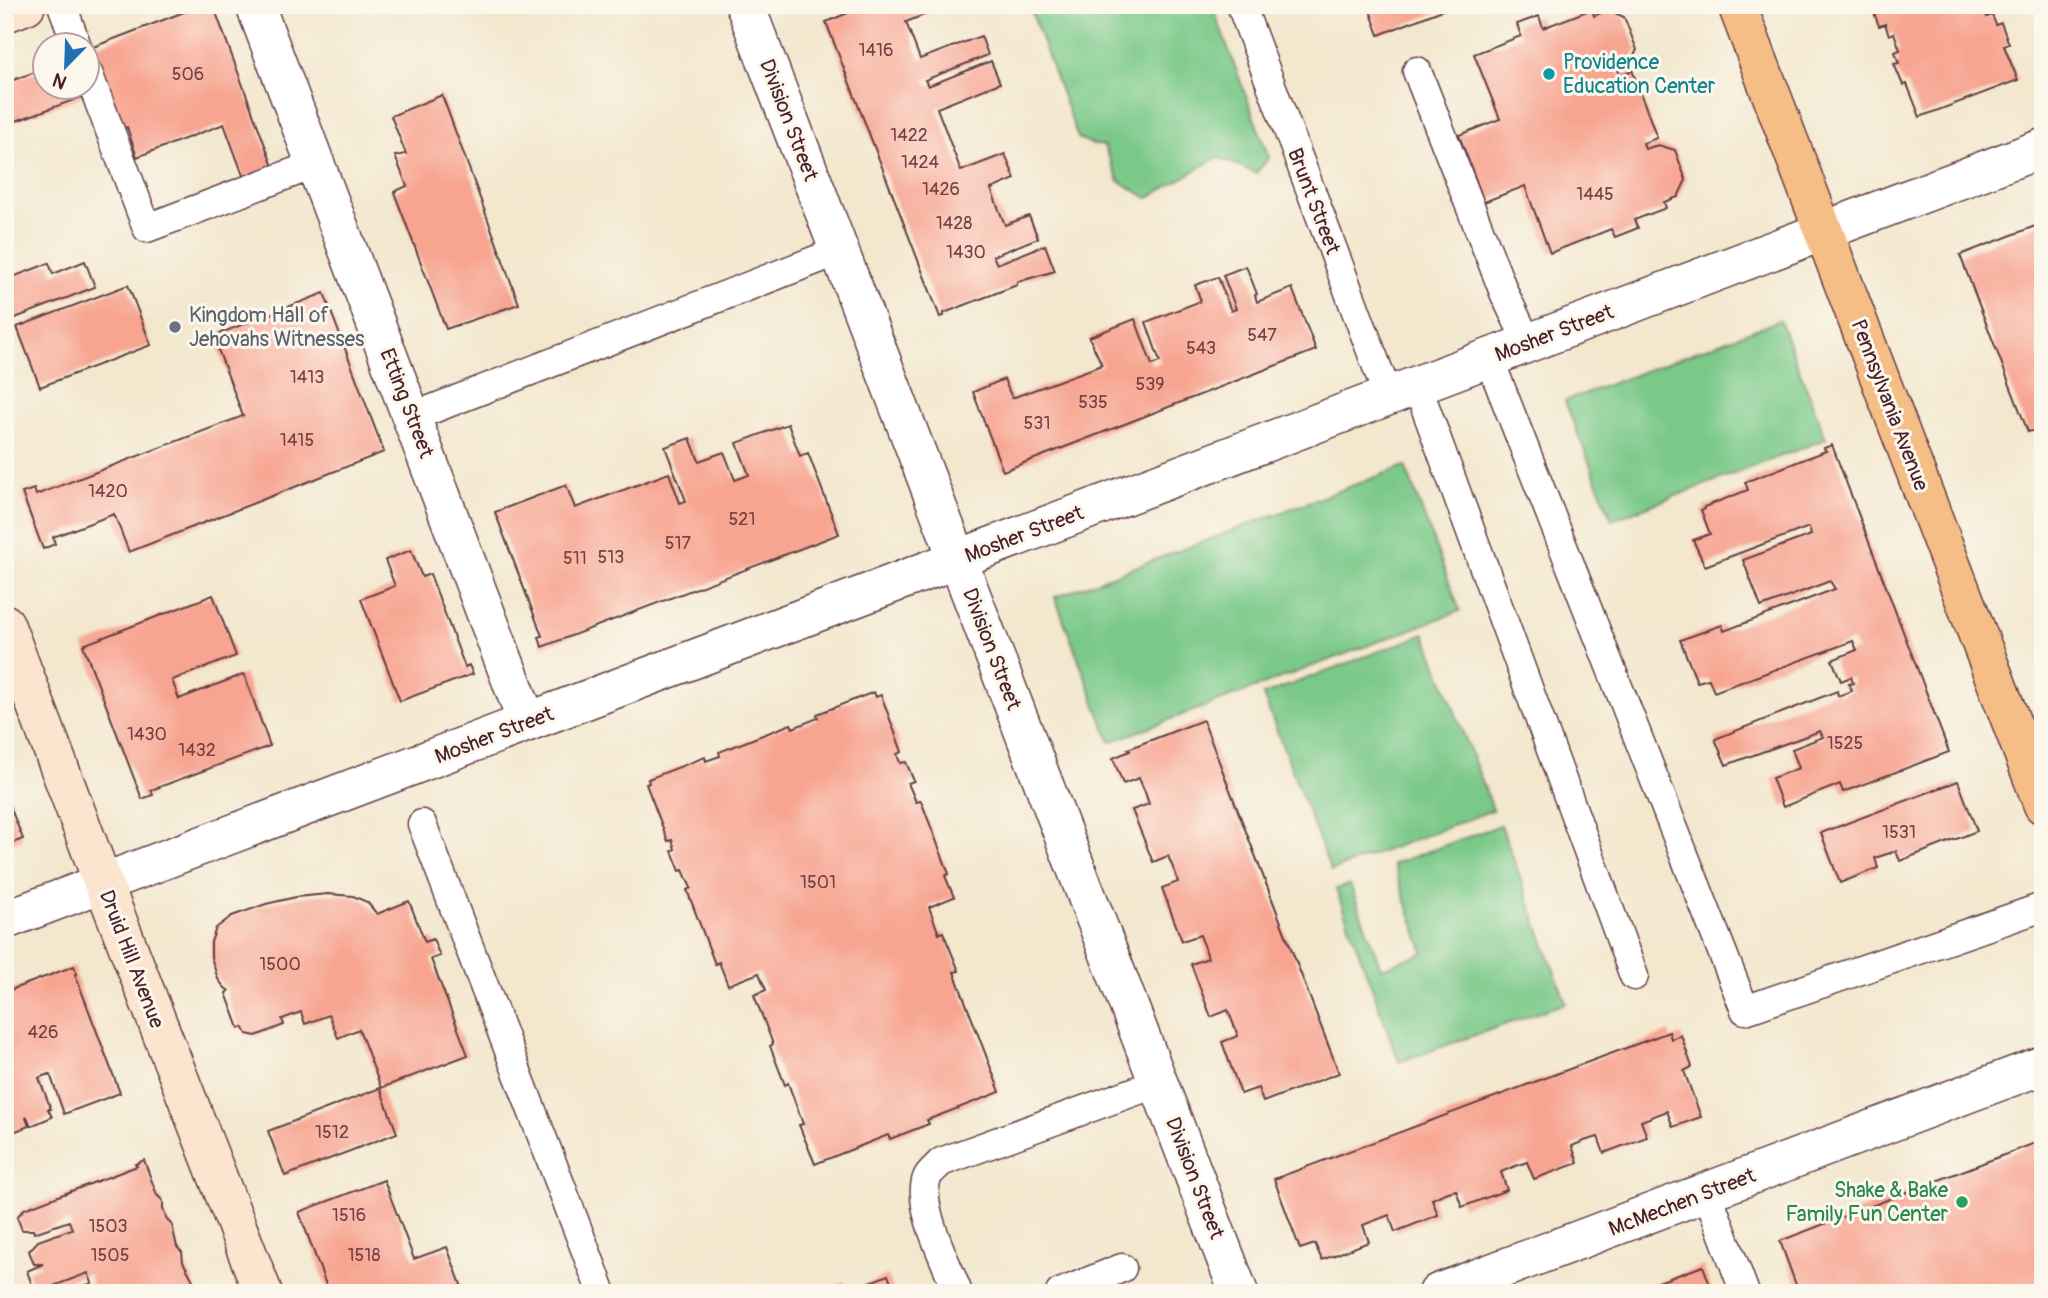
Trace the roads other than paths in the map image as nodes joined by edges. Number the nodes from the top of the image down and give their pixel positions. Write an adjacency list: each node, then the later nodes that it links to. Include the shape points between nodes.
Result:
1 (26, 5): 7 (main road)
2 (62, 5): 8 (lane)
3 (255, 5): 12 (street, Etting Street)
4 (745, 5): 14 (street, Division Street)
5 (1241, 5): 17 (lane, Brunt Street)
6 (1737, 5): 13 (main road, Pennsylvania Avenue)
7 (5, 13)
8 (72, 32)
9 (1418, 72): 15 (lane)
10 (99, 102): 12 (lane, via 147,228)
11 (2043, 148): 13 (street, Mosher Street)
12 (316, 164): 18 (street, Etting Street)
13 (1824, 231): 15 (street, Mosher Street); 22 (main road, Pennsylvania Avenue)
14 (839, 251): 18 (lane); 19 (street, Division Street)
15 (1528, 343): 16 (street, Mosher Street)
16 (1489, 358): 17 (street, Mosher Street); 25 (lane, via 1745,1010)
17 (1403, 391): 19 (street, Mosher Street); 27 (lane, Brunt Street)
18 (412, 417): 21 (street, Etting Street)
19 (958, 559): 21 (street, Mosher Street); 29 (street, Division Street)
20 (5, 624): 24 (main road, Druid Hill Avenue)
21 (527, 722): 24 (street, Mosher Street)
22 (2043, 805)
23 (422, 824): 33 (lane)
24 (103, 883): 26 (street, Mosher Street); 32 (main road, Druid Hill Avenue)
25 (2043, 907)
26 (5, 920)
27 (1634, 975)
28 (2043, 1065): 30 (street, McMechen Street)
29 (1158, 1083): 34 (lane, via 941,1162 928,1176 924,1191); 36 (street, Division Street)
30 (1707, 1192): 37 (street, McMechen Street); 38 (lane)
31 (1122, 1268): 35 (lane)
32 (262, 1293)
33 (602, 1293)
34 (958, 1293)
35 (1060, 1293)
36 (1239, 1293)
37 (1438, 1293)
38 (1745, 1293)

